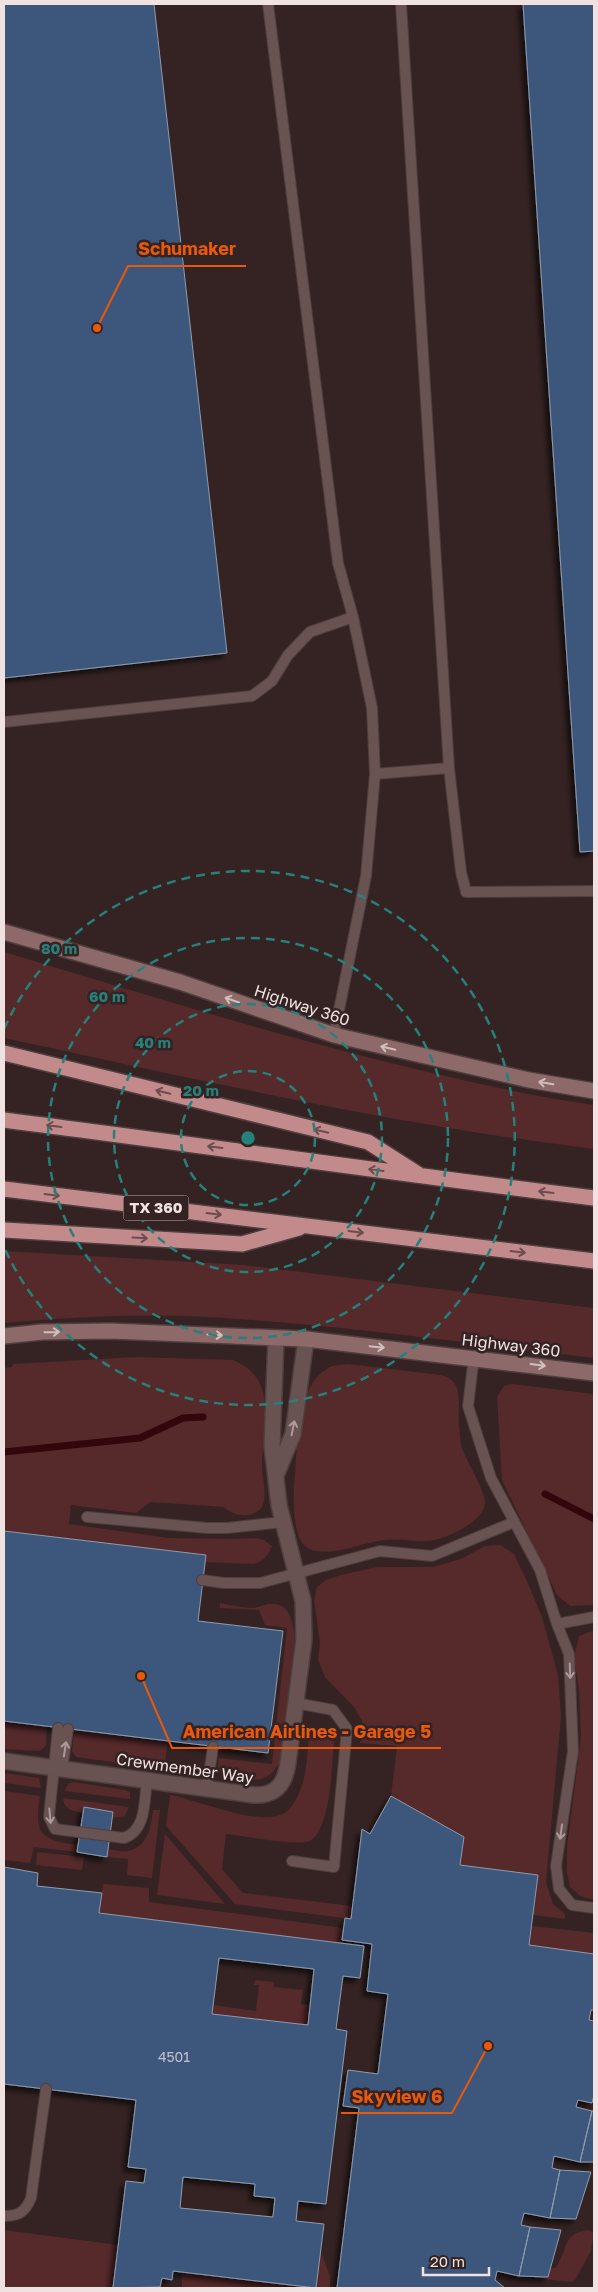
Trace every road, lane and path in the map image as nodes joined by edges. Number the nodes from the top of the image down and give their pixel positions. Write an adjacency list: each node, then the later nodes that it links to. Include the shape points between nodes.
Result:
1 (268, 4): 3 (lane, via 338,563)
2 (402, 4): 5 (lane)
3 (353, 617): 4 (lane, via 310,632 288,655 272,681 252,696); 6 (lane, via 372,708)
4 (4, 722)
5 (449, 768): 6 (lane); 7 (lane, via 466,892)
6 (375, 774): 9 (lane, via 366,876)
7 (594, 891)
8 (4, 932): 9 (main road, Highway 360, one-way to 8, via 180,982)
9 (334, 1036): 11 (main road, Highway 360, one-way to 9, via 529,1080)
10 (4, 1053): 13 (highway, one-way to 10, via 368,1142)
11 (594, 1091)
12 (4, 1120): 13 (highway, one-way to 12, via 242,1150)
13 (424, 1178): 15 (highway, one-way to 13)
14 (4, 1189): 16 (highway, TX 360, one-way to 16)
15 (594, 1198)
16 (308, 1226): 17 (highway, one-way to 16, via 242,1244); 18 (highway, TX 360, one-way to 18)
17 (4, 1230)
18 (594, 1261)
19 (4, 1336): 20 (main road, Highway 360, one-way to 20, via 110,1331)
20 (276, 1338): 21 (main road, Highway 360); 24 (street, Crewmember Way, via 272,1446)
21 (306, 1339): 22 (main road, Highway 360, one-way to 22); 24 (street, Crewmember Way, one-way to 21, via 293,1434)
22 (474, 1357): 23 (main road, Highway 360, one-way to 23); 27 (lane, via 468,1406 491,1478)
23 (594, 1372)
24 (277, 1474): 26 (street, Crewmember Way)
25 (87, 1517): 26 (lane, via 207,1528)
26 (283, 1522): 28 (street, Crewmember Way)
27 (514, 1522): 28 (lane, via 432,1556 380,1551); 31 (lane, via 540,1570)
28 (296, 1572): 29 (lane, via 260,1583); 32 (street, Crewmember Way, via 304,1620)
29 (202, 1580)
30 (594, 1617): 31 (lane)
31 (557, 1624): 40 (lane, one-way to 40, via 569,1654 573,1751 556,1866 560,1889 572,1905)
32 (296, 1703): 38 (street, Crewmember Way, via 286,1777 280,1787 263,1796); 39 (lane, via 333,1710 347,1729 334,1867)
33 (63, 1728): 36 (lane)
34 (213, 1747): 38 (lane)
35 (4, 1761): 36 (street, Crewmember Way)
36 (58, 1768): 37 (street, Crewmember Way); 37 (lane, one-way to 37, via 50,1823 55,1829 75,1832 124,1838 134,1834 141,1823)
37 (147, 1780): 38 (street, Crewmember Way)
38 (207, 1788)
39 (292, 1860)
40 (594, 1908)
41 (46, 2089): 42 (lane, via 31,2198 20,2214)
42 (4, 2216)

